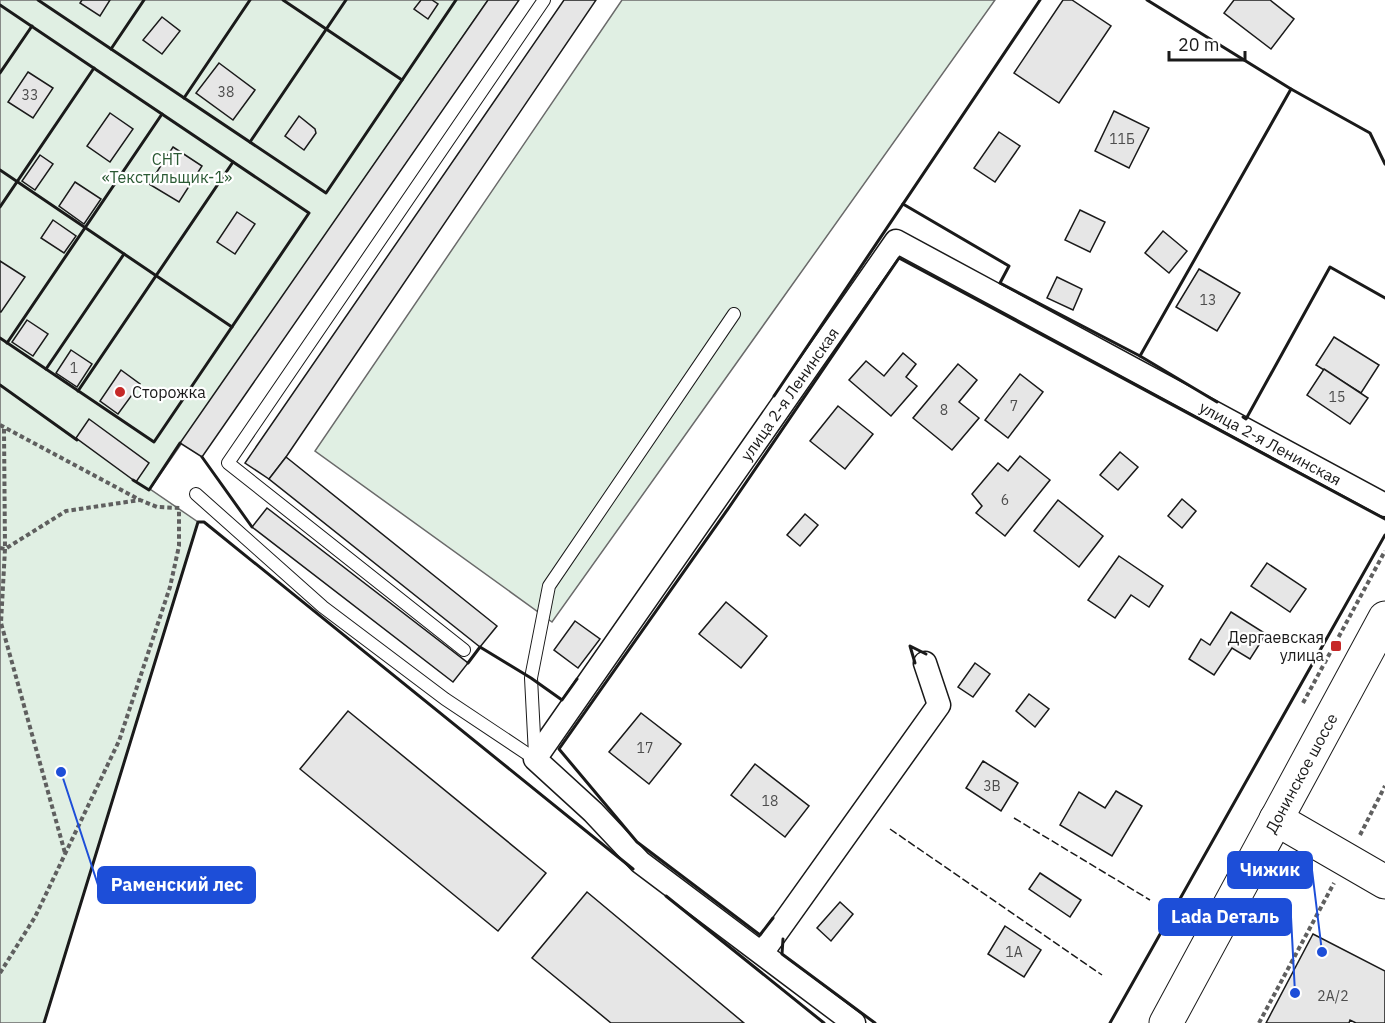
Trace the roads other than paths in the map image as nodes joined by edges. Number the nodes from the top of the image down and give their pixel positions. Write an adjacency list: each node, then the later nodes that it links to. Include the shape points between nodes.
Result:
1 (544, 0): 6 (lane, via 228,463)
2 (734, 314): 8 (lane, via 549,586 531,678)
3 (196, 494): 8 (lane, via 323,607 445,699)
4 (1385, 505): 8 (street, улица 2-я Ленинская, via 896,241)
5 (1385, 618): 9 (main road, Донинское шоссе)
6 (464, 650)
7 (925, 663): 11 (street, via 939,705)
8 (535, 759): 11 (street, via 640,861)
9 (1276, 819): 10 (main road); 13 (main road, Донинское шоссе)
10 (1385, 882)
11 (762, 953): 12 (street)
12 (854, 1023)
13 (1166, 1023)

